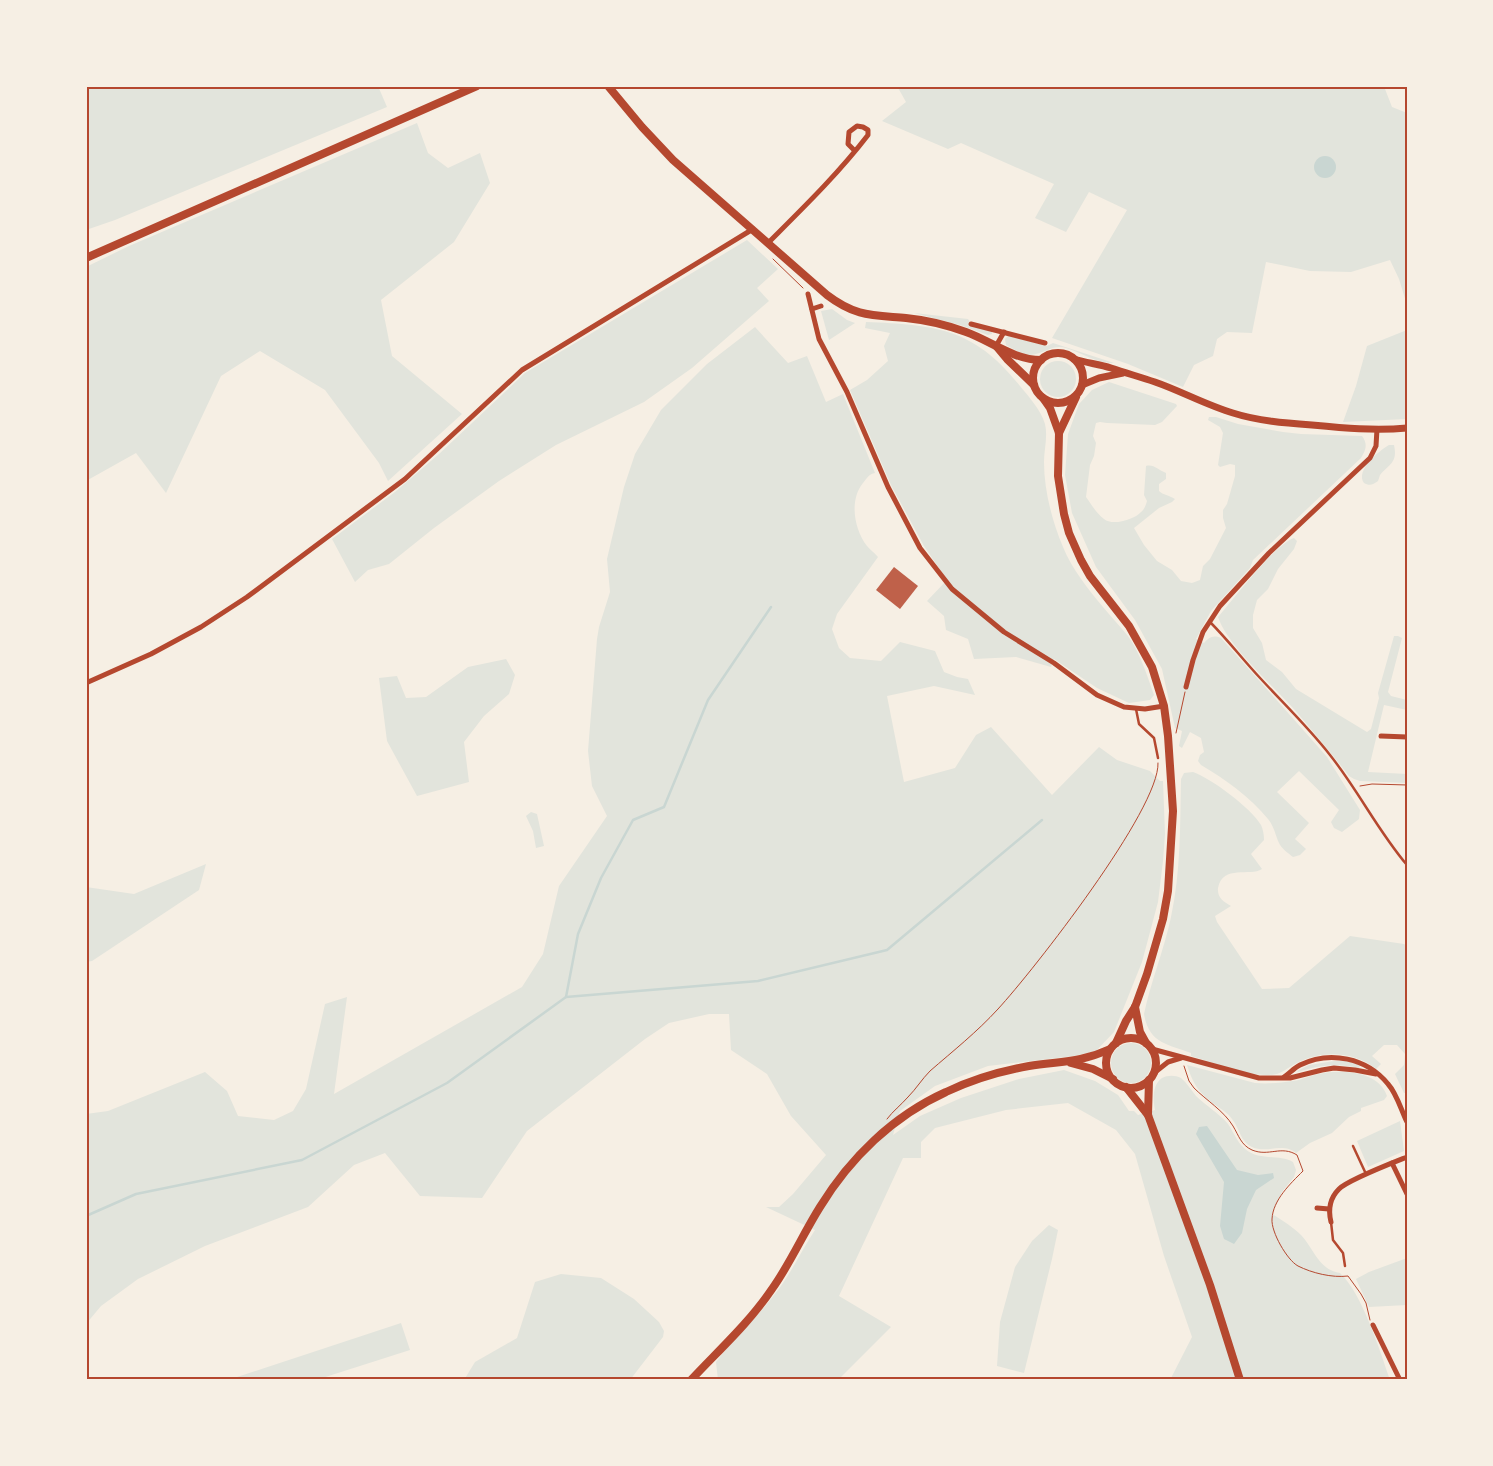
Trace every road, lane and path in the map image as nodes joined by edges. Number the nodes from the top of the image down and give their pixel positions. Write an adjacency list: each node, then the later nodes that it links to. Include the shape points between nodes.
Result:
1 (477, 86): 6 (main road)
2 (608, 86): 4 (main road, via 673,160)
3 (855, 151): 3 (street, via 868,136 868,130 863,127 857,126 849,132 848,144); 5 (street)
4 (753, 229): 5 (main road); 25 (street, via 522,370 405,479 247,597 202,627)
5 (768, 242): 13 (main road, via 827,295 855,312 940,324 965,331)
6 (86, 258)
7 (808, 294): 9 (street)
8 (821, 306): 9 (street)
9 (812, 309): 28 (street, via 819,340 847,392 888,487 935,570 952,589 1004,632 1097,694)
10 (971, 324): 11 (street)
11 (1004, 332): 12 (street); 13 (street)
12 (1045, 343)
13 (996, 346): 15 (main road, via 1025,359); 17 (main road)
14 (1074, 359): 15 (main road, via 1061,353); 16 (main road); 18 (main road, via 1082,371)
15 (1041, 360): 17 (main road, via 1034,372)
16 (1123, 373): 18 (main road); 22 (main road, via 1248,418)
17 (1034, 385): 20 (main road)
18 (1082, 386): 19 (main road)
19 (1076, 395): 20 (main road, via 1057,403); 23 (main road)
20 (1043, 398): 23 (main road)
21 (1407, 428): 22 (main road)
22 (1377, 429): 24 (street, via 1376,446 1370,458 1268,553)
23 (1059, 432): 27 (main road, via 1058,476 1070,534 1090,576 1129,626 1152,667)
24 (1210, 621): 26 (street, via 1198,646); 34 (lane, via 1304,724)
25 (86, 683)
26 (1186, 687): 29 (path)
27 (1164, 706): 28 (street); 36 (main road, via 1173,811 1168,891 1157,945)
28 (1136, 709): 32 (lane, via 1139,724 1154,738)
29 (1176, 735)
30 (1381, 736): 31 (street)
31 (1407, 737)
32 (1158, 758): 48 (path, via 1158,774 1128,834 1073,915 998,1009 928,1073)
33 (1407, 785): 34 (path, via 1372,784)
34 (1354, 788): 35 (lane)
35 (1407, 865)
36 (1135, 1007): 37 (main road); 38 (main road, via 1140,1032)
37 (1113, 1046): 38 (main road, via 1131,1038); 40 (main road, via 1092,1057); 44 (main road, via 1106,1065)
38 (1149, 1046): 39 (street, via 1174,1054); 42 (main road, via 1156,1065)
39 (1182, 1061): 42 (street, via 1168,1062); 43 (street, via 1258,1078); 58 (path, via 1194,1088 1232,1125 1244,1146 1262,1152 1284,1150 1297,1155 1303,1171 1283,1193 1274,1212 1272,1220 1277,1239 1298,1266 1325,1274 1348,1276 1361,1294)
40 (1069, 1062): 44 (main road); 59 (main road, via 1025,1067 976,1079 918,1107 872,1140 820,1206 772,1289 748,1321)
41 (1376, 1074): 43 (street, via 1334,1068); 43 (street, via 1353,1059 1329,1057 1301,1064); 47 (street, via 1388,1084)
42 (1152, 1076): 45 (main road, via 1138,1086); 46 (main road)
43 (1284, 1077)
44 (1113, 1079): 45 (main road)
45 (1126, 1087): 46 (main road)
46 (1148, 1115): 60 (main road)
47 (1407, 1122)
48 (883, 1125)
49 (1353, 1146): 52 (lane)
50 (1407, 1157): 51 (street)
51 (1392, 1163): 52 (street); 53 (street)
52 (1366, 1175): 55 (street, via 1338,1189)
53 (1407, 1194)
54 (1317, 1208): 55 (street)
55 (1329, 1208): 56 (street)
56 (1331, 1222): 57 (lane, via 1333,1240)
57 (1345, 1266)
58 (1372, 1325): 61 (street)
59 (691, 1380)
60 (1240, 1380)
61 (1400, 1380)

